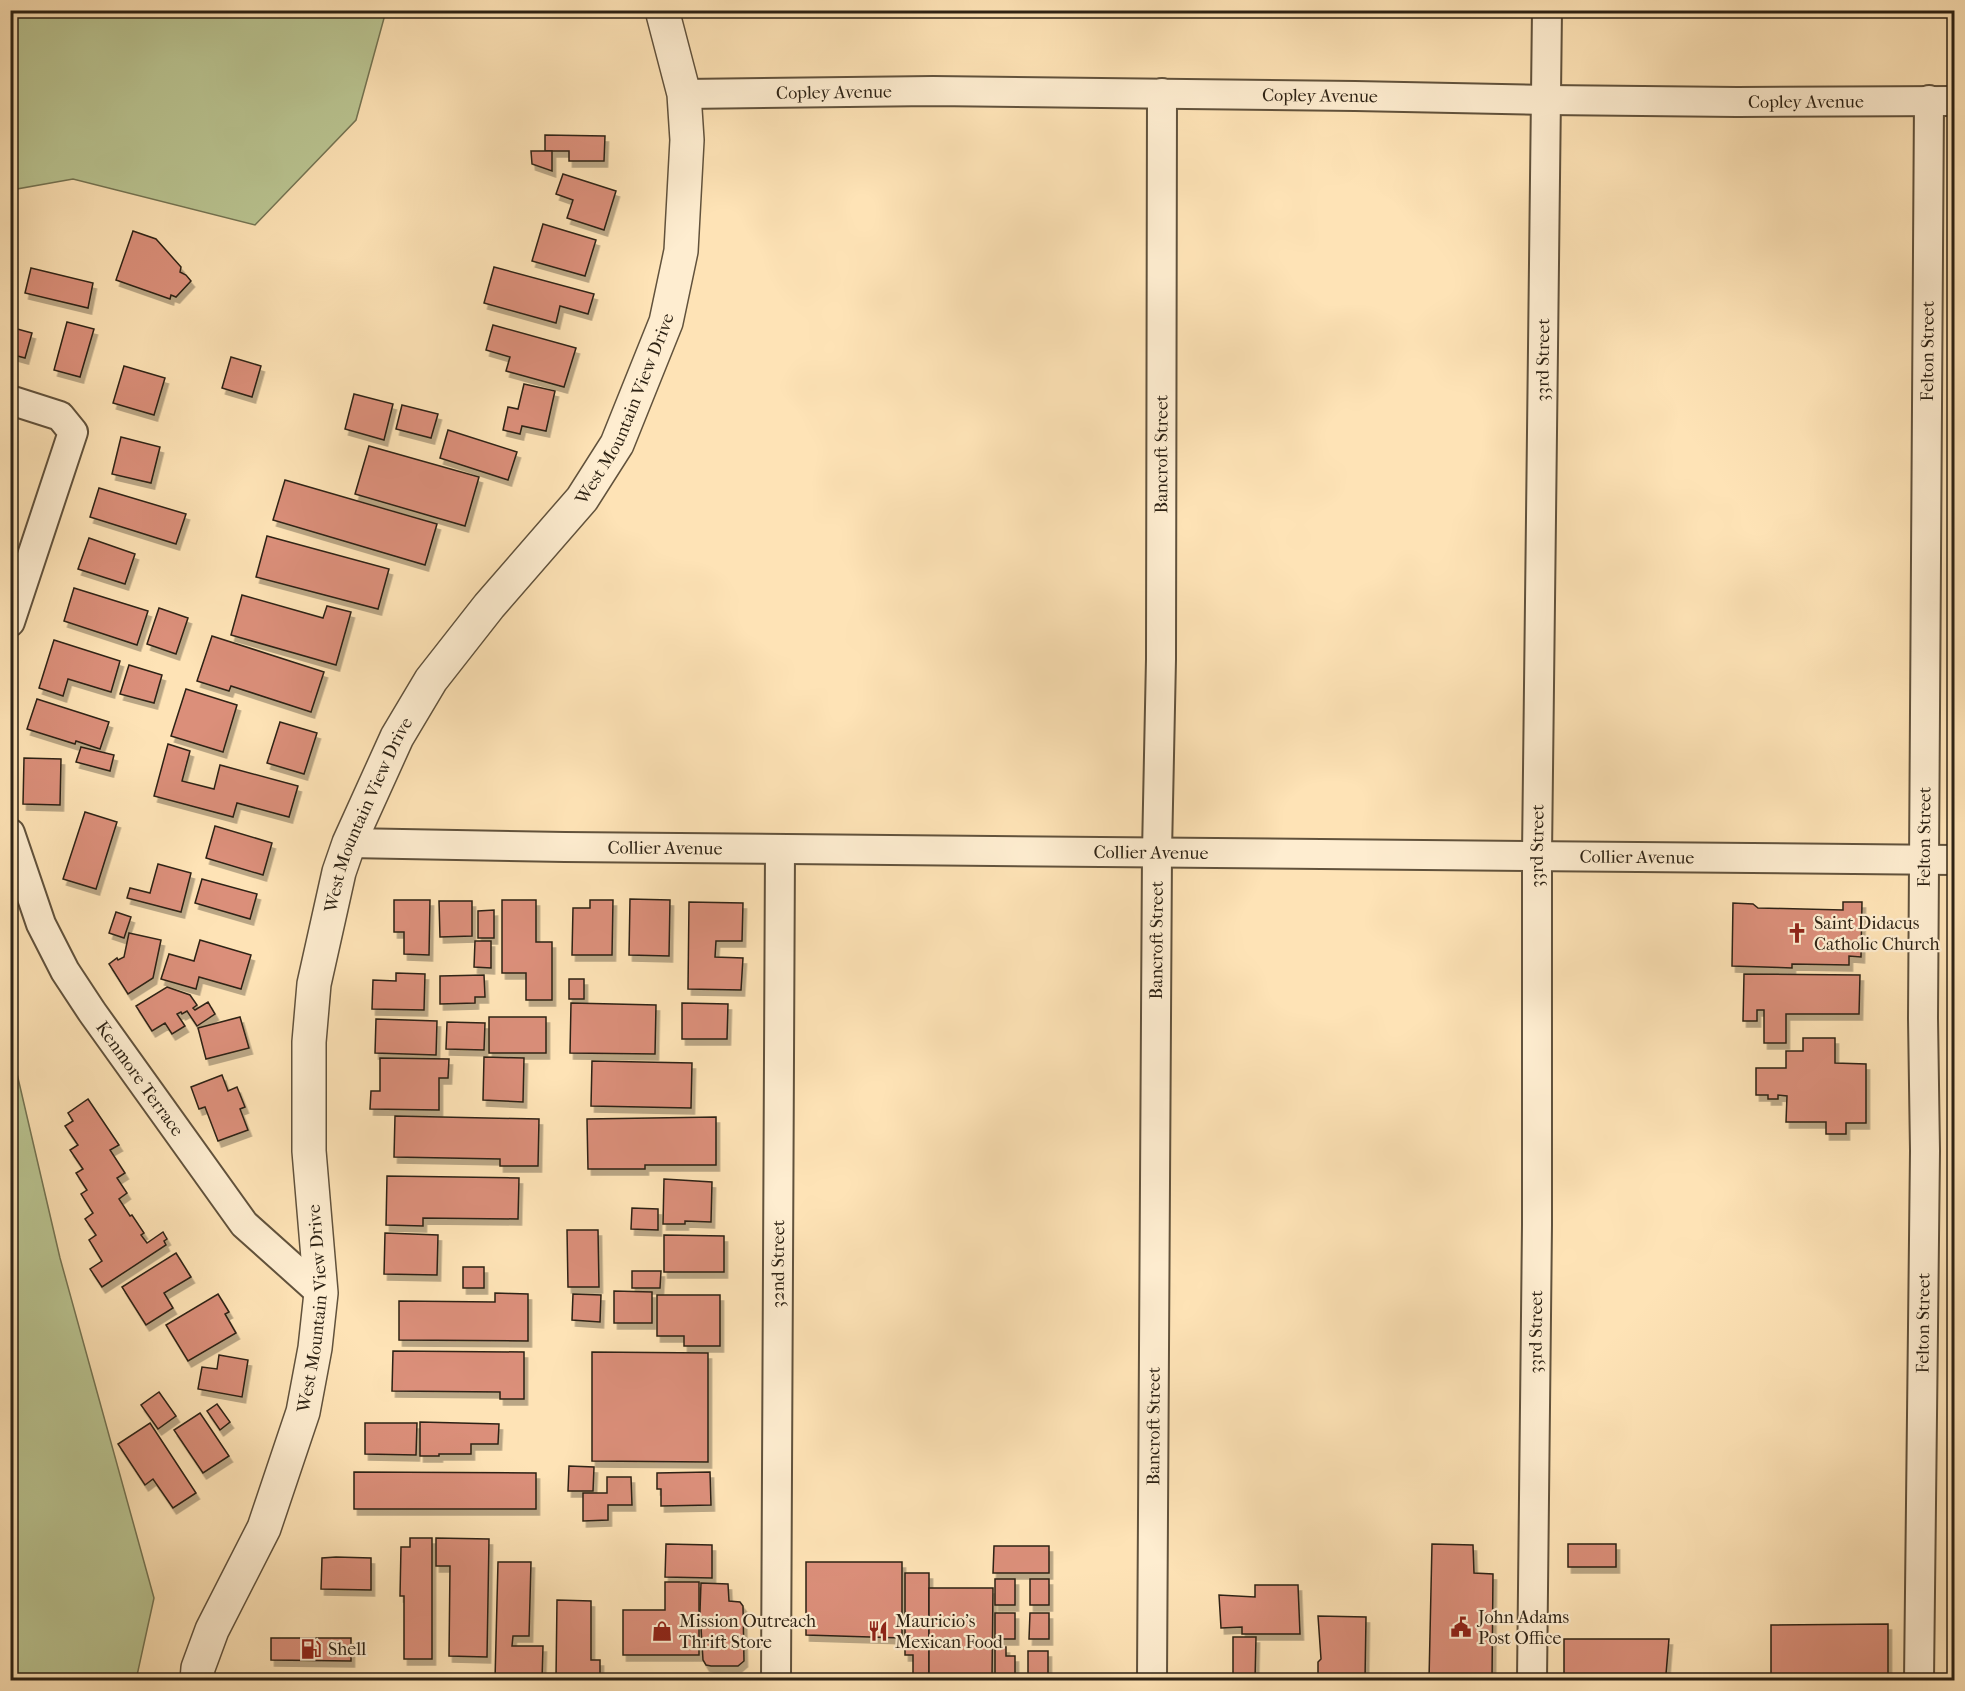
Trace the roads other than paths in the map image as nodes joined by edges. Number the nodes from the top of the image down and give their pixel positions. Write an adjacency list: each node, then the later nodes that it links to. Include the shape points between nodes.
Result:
1 (662, 10): 4 (street, West Mountain View Drive)
2 (1547, 10): 5 (street, 33rd Street)
3 (1162, 93): 4 (street, Copley Avenue); 5 (street, Copley Avenue); 12 (street, Bancroft Street)
4 (684, 94): 10 (street, West Mountain View Drive, via 687,140 681,251 666,322 617,444 582,499 431,680 397,737)
5 (1547, 100): 6 (street, Copley Avenue); 13 (street, 33rd Street)
6 (1942, 100): 14 (street, Felton Street)
7 (10, 400): 8 (street, via 60,416 73,432)
8 (10, 622)
9 (10, 833): 16 (street, Kenmore Terrace, via 41,924 92,1012 244,1224)
10 (349, 843): 11 (street, Collier Avenue); 16 (street, West Mountain View Drive, via 314,984 309,1042 309,1151)
11 (780, 849): 12 (street, Collier Avenue); 18 (street, 32nd Street)
12 (1157, 852): 13 (street, Collier Avenue); 19 (street, Bancroft Street)
13 (1537, 855): 14 (street, Collier Avenue); 20 (street, 33rd Street)
14 (1925, 860): 15 (street, Collier Avenue); 21 (street, Felton Street)
15 (1954, 860)
16 (321, 1293): 17 (street, West Mountain View Drive, via 303,1412 264,1528 212,1630 198,1668)
17 (198, 1680)
18 (776, 1680)
19 (1152, 1680)
20 (1532, 1680)
21 (1919, 1680)

